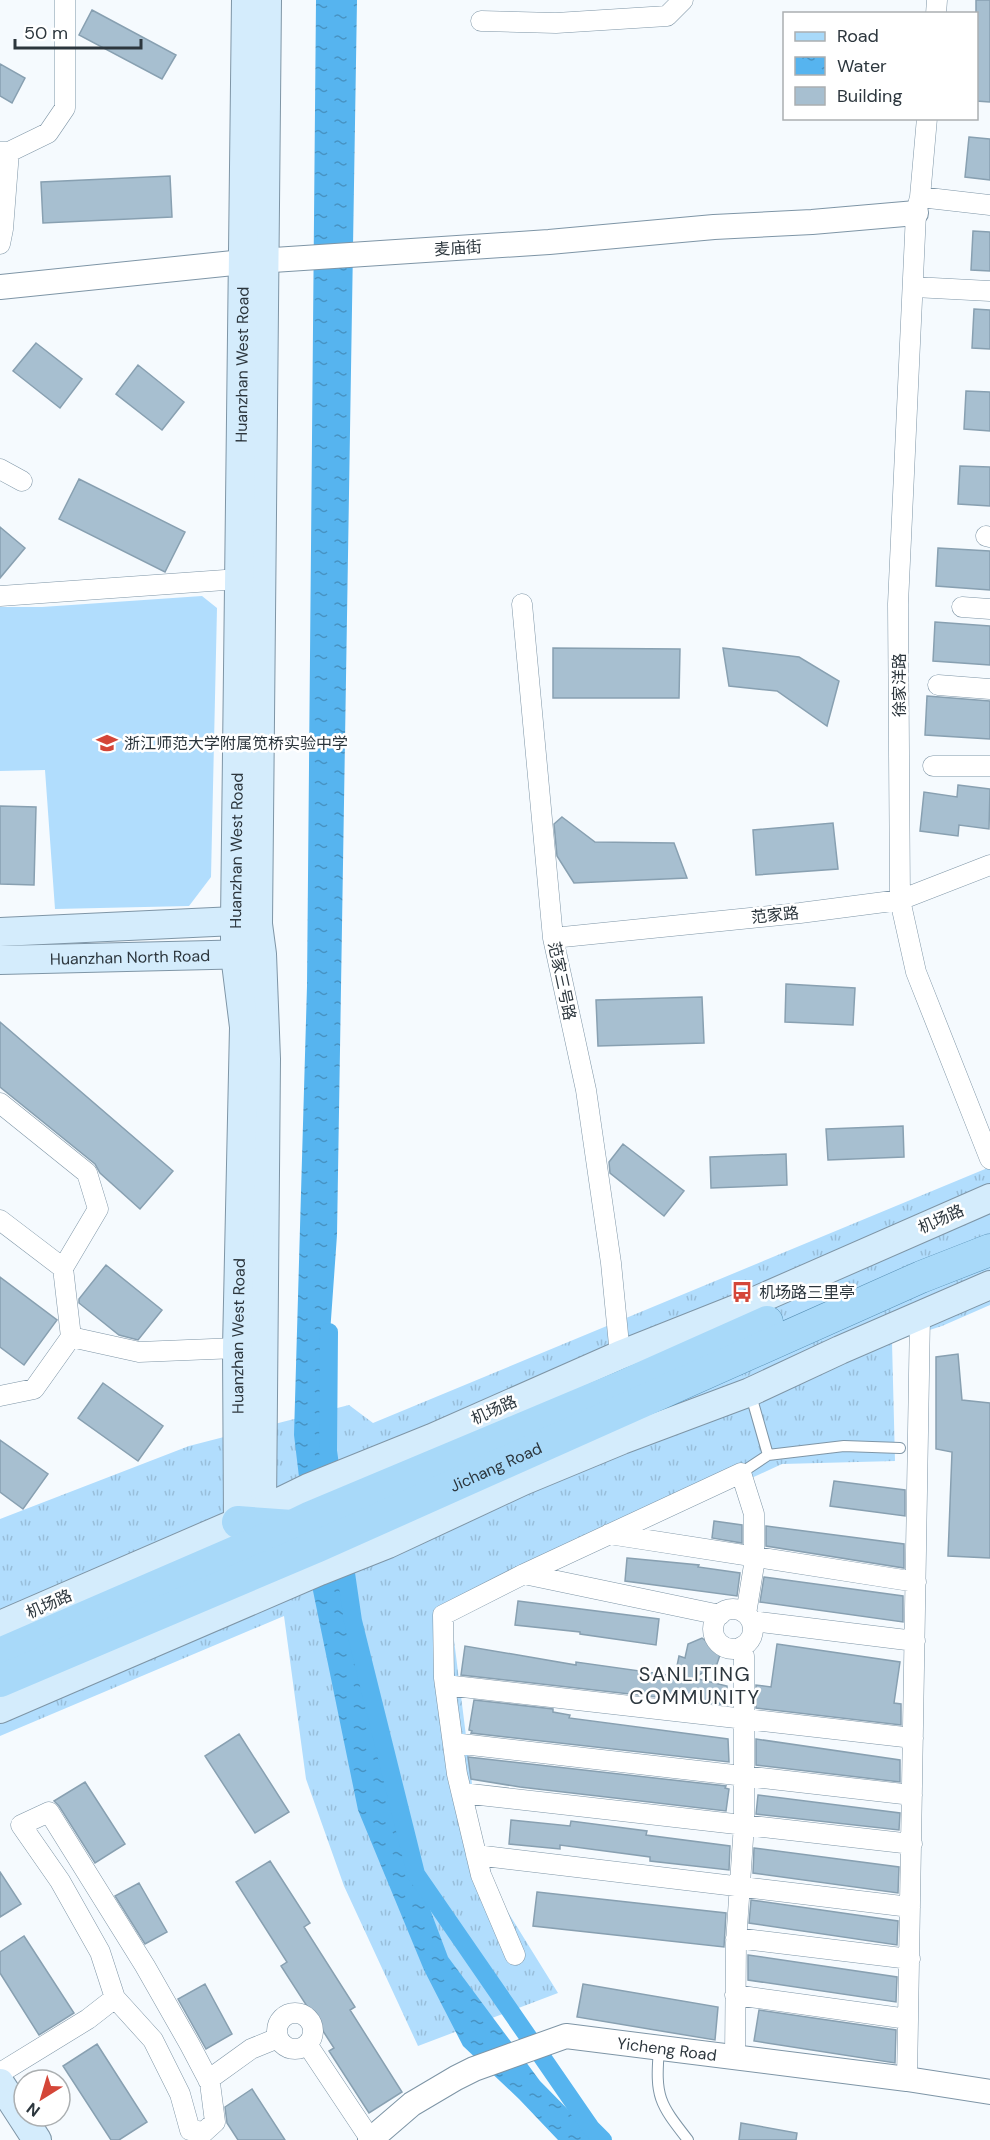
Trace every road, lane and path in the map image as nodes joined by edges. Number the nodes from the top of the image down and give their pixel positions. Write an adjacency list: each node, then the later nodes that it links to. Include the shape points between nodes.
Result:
1 (65, 0): 7 (street, via 65,108 48,133)
2 (246, 0): 11 (main road, Huanzhan West Road)
3 (267, 0): 11 (main road, Huanzhan West Road)
4 (683, 0): 5 (street, via 668,16 556,23)
5 (481, 21)
6 (927, 120): 8 (street, 徐家洋路)
7 (5, 152): 10 (street)
8 (918, 205): 9 (street); 11 (street, 麦庙街); 13 (street, 徐家洋路)
9 (990, 205)
10 (0, 243)
11 (254, 262): 12 (street, 麦庙街); 17 (main road, Huanzhan West Road); 28 (main road, Huanzhan West Road)
12 (0, 287)
13 (914, 287): 14 (street); 27 (street, 徐家洋路, via 898,604)
14 (990, 291)
15 (0, 469): 16 (street)
16 (22, 481)
17 (239, 579): 18 (street); 28 (main road, Huanzhan West Road)
18 (0, 596)
19 (522, 604): 30 (street, 范家三号路)
20 (962, 607): 21 (street)
21 (990, 609)
22 (938, 685): 23 (street)
23 (990, 689)
24 (933, 765): 25 (street)
25 (990, 766)
26 (990, 865): 27 (street, 范家路)
27 (900, 900): 30 (street, 范家路); 34 (street, 徐家洋路, via 916,972)
28 (246, 922): 29 (main road, Huanzhan North Road); 31 (main road, Huanzhan West Road)
29 (0, 932)
30 (553, 938): 44 (street, 范家三号路, via 586,1090)
31 (248, 954): 32 (main road, Huanzhan North Road); 43 (main road, Huanzhan West Road); 51 (main road, Huanzhan West Road, via 266,1059)
32 (0, 960)
33 (0, 1103): 39 (street, via 87,1173 98,1209)
34 (990, 1159)
35 (990, 1198): 44 (main road, 机场路, via 746,1305)
36 (0, 1220): 39 (street)
37 (990, 1227): 50 (main road, Jichang Road, via 619,1388)
38 (990, 1250): 50 (main road, Jichang Road)
39 (63, 1268): 42 (street)
40 (990, 1285): 41 (main road, 机场路)
41 (921, 1315): 45 (main road, 机场路); 56 (street)
42 (71, 1337): 43 (street, via 139,1352); 46 (street, via 34,1389)
43 (237, 1347): 51 (main road, Huanzhan West Road)
44 (620, 1355): 50 (main road, 机场路, via 432,1438)
45 (750, 1392): 48 (lane); 50 (main road, 机场路, via 523,1481)
46 (0, 1395)
47 (900, 1448): 48 (lane, via 844,1446)
48 (768, 1455): 49 (lane)
49 (741, 1473): 53 (street); 54 (street, via 754,1514)
50 (373, 1506): 52 (main road, Jichang Road); 52 (main road, 机场路)
51 (250, 1515): 52 (main road); 52 (main road, 机场路); 59 (main road, 机场路)
52 (310, 1530): 62 (main road, Jichang Road); 63 (main road, Jichang Road); 65 (main road, 机场路)
53 (609, 1534): 54 (street); 55 (street)
54 (754, 1557): 56 (street); 58 (street)
55 (524, 1574): 57 (street); 64 (street, via 443,1614)
56 (916, 1582): 60 (street)
57 (720, 1615): 58 (street, via 732,1609); 61 (street, via 714,1627 717,1639 728,1647)
58 (749, 1618): 60 (street); 61 (street, via 753,1634)
59 (0, 1625)
60 (915, 1641): 67 (street)
61 (741, 1647): 66 (street)
62 (0, 1654)
63 (0, 1681)
64 (445, 1685): 66 (street); 68 (street)
65 (0, 1709)
66 (744, 1718): 67 (street); 69 (street)
67 (913, 1738): 71 (street)
68 (453, 1743): 69 (street); 70 (street)
69 (744, 1775): 71 (street); 72 (street)
70 (462, 1793): 72 (street); 74 (street)
71 (912, 1795): 73 (street)
72 (744, 1824): 73 (street); 75 (street)
73 (912, 1844): 76 (street)
74 (476, 1855): 75 (street); 78 (street)
75 (740, 1886): 76 (street); 77 (street)
76 (910, 1907): 79 (street)
77 (736, 1938): 79 (street); 80 (street)
78 (515, 1955)
79 (910, 1959): 82 (street)
80 (735, 1995): 82 (street); 86 (street)
81 (115, 1998): 87 (street); 89 (street, via 153,2040 180,2094 190,2130 204,2132 215,2122); 89 (street, via 94,1941 60,1881 21,1825 49,1812 145,1966)
82 (908, 2019): 88 (street)
83 (278, 2038): 84 (street, via 291,2049); 84 (street, via 280,2021 296,2013 307,2017 313,2028); 89 (street, via 251,2049)
84 (307, 2044): 93 (street)
85 (659, 2049): 86 (street, Yicheng Road); 93 (street, Yicheng Road, via 566,2036 474,2069 412,2104); 94 (lane, via 656,2081 663,2108)
86 (735, 2058): 88 (street, Yicheng Road)
87 (0, 2073)
88 (908, 2079): 91 (street, Yicheng Road)
89 (208, 2080)
90 (0, 2083): 92 (main road)
91 (990, 2092)
92 (37, 2140)
93 (371, 2140)
94 (688, 2140)

